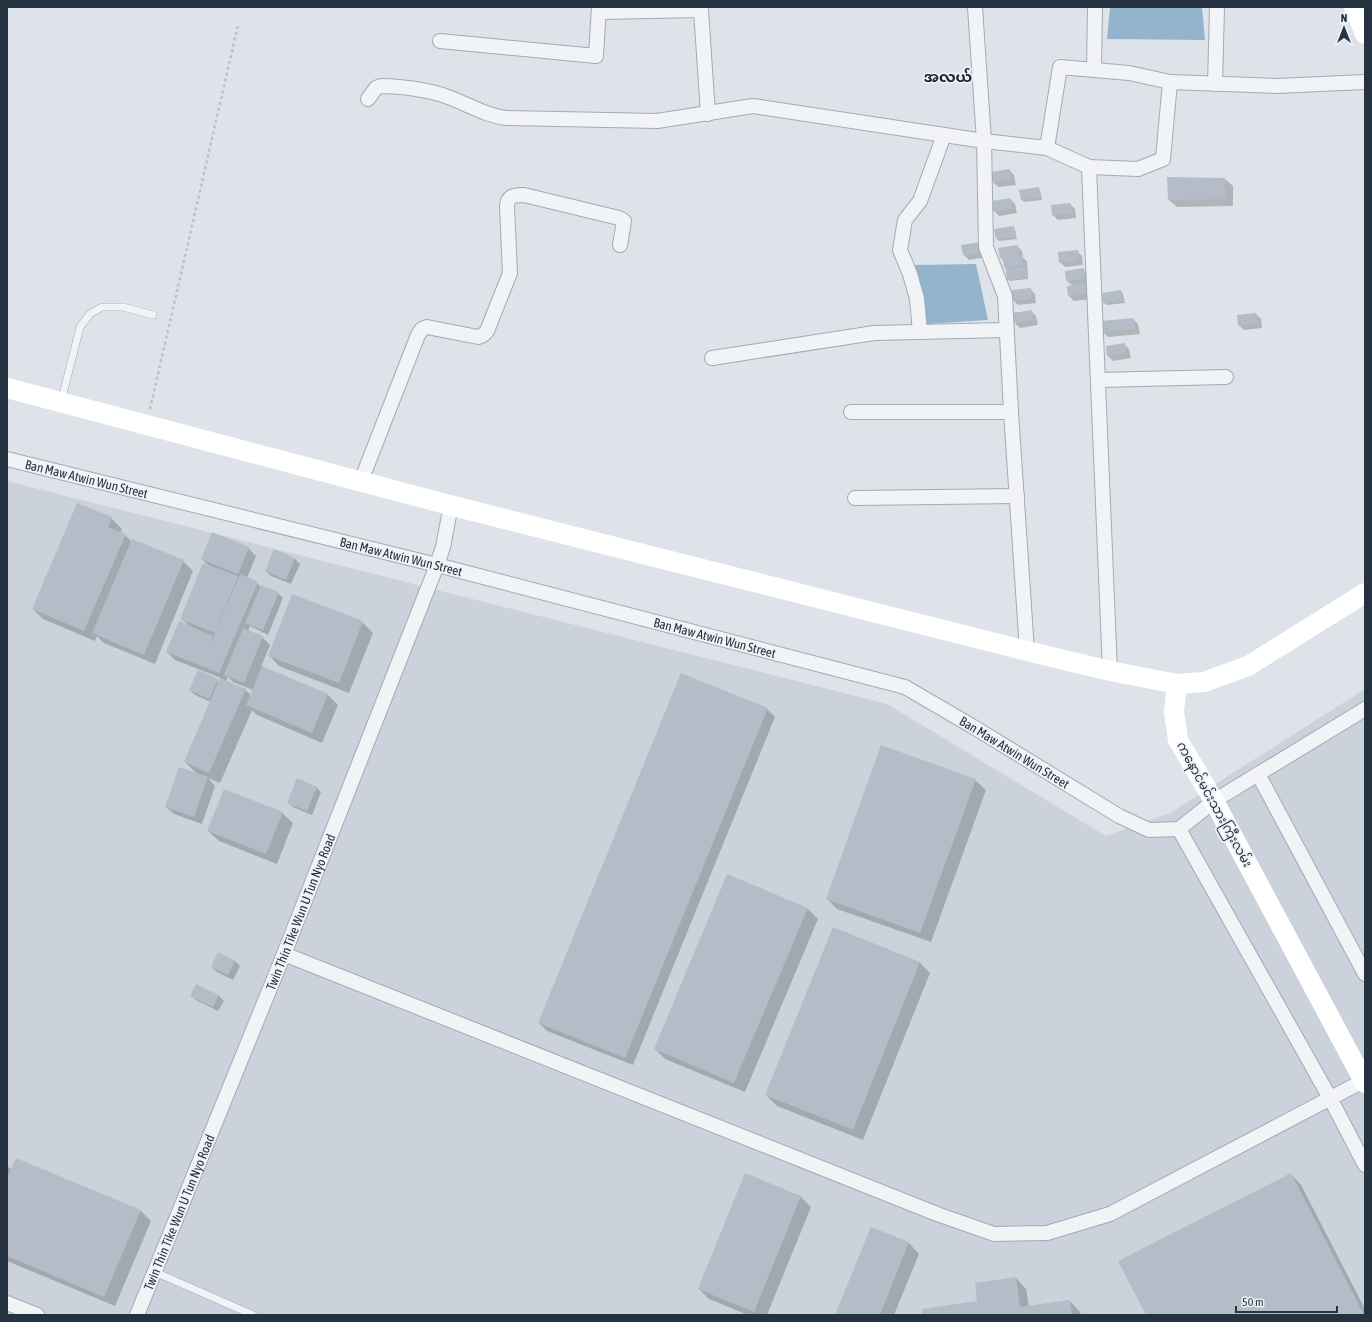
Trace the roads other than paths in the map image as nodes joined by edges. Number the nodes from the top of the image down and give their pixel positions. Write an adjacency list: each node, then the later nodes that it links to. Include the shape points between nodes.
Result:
1 (975, 7): 15 (street)
2 (1095, 7): 8 (street)
3 (1217, 7): 11 (street)
4 (1354, 7): 6 (main road)
5 (600, 10): 7 (street, via 596,56); 13 (street, via 701,10)
6 (1365, 34)
7 (440, 40)
8 (1094, 69): 9 (street); 16 (street, via 1060,66)
9 (1170, 82): 11 (street); 17 (street, via 1163,158 1138,169)
10 (1365, 82): 11 (street, via 1276,86)
11 (1215, 84)
12 (368, 98): 13 (street, via 380,86 436,93 492,115 507,118 657,121)
13 (708, 114): 14 (street, via 753,106)
14 (944, 135): 15 (street); 21 (street, via 920,201 905,220 900,250 917,299)
15 (984, 141): 16 (street); 20 (street, via 986,247 1005,296)
16 (1047, 148): 17 (street)
17 (1089, 167): 24 (street)
18 (620, 245): 30 (street, via 624,222 619,218 524,195 510,198 507,207 510,273 487,331 478,337 427,327 422,329)
19 (153, 315): 26 (lane, via 123,307 102,307 90,314 80,327)
20 (1006, 330): 21 (street); 28 (street)
21 (920, 332): 22 (street, via 874,333)
22 (712, 358)
23 (1226, 377): 24 (street)
24 (1098, 380): 37 (street)
25 (7, 388): 26 (main road)
26 (61, 402): 30 (main road)
27 (851, 412): 28 (street)
28 (1011, 412): 31 (street)
29 (7, 459): 34 (street, Ban Maw Atwin Wun Street)
30 (361, 481): 33 (main road)
31 (1017, 496): 32 (street); 36 (street)
32 (855, 498)
33 (451, 505): 34 (street, Twin Thin Tike Wun U Tun Nyo Road); 36 (main road)
34 (437, 565): 42 (street, Ban Maw Atwin Wun Street, via 905,687 1118,816 1149,830); 43 (street, Twin Thin Tike Wun U Tun Nyo Road)
35 (1365, 593): 38 (main road, via 1248,666 1204,682)
36 (1027, 651): 37 (main road)
37 (1110, 671): 38 (main road)
38 (1177, 684): 41 (main road, ကနောင်မင်းသားကြီးလမ်း, via 1174,712 1178,740)
39 (1365, 709): 40 (street)
40 (1258, 774): 41 (street); 44 (street)
41 (1214, 801): 42 (street); 45 (main road, ကနောင်မင်းသားကြီးလမ်း)
42 (1179, 829): 46 (street)
43 (284, 954): 46 (street, via 937,1214 994,1234 1047,1233 1110,1214); 48 (street, Twin Thin Tike Wun U Tun Nyo Road)
44 (1365, 974)
45 (1365, 1081): 46 (street)
46 (1330, 1098): 47 (street)
47 (1365, 1164)
48 (155, 1272): 51 (street, Twin Thin Tike Wun U Tun Nyo Road); 52 (lane)
49 (7, 1303): 50 (street)
50 (37, 1315)
51 (137, 1315)
52 (253, 1315)

